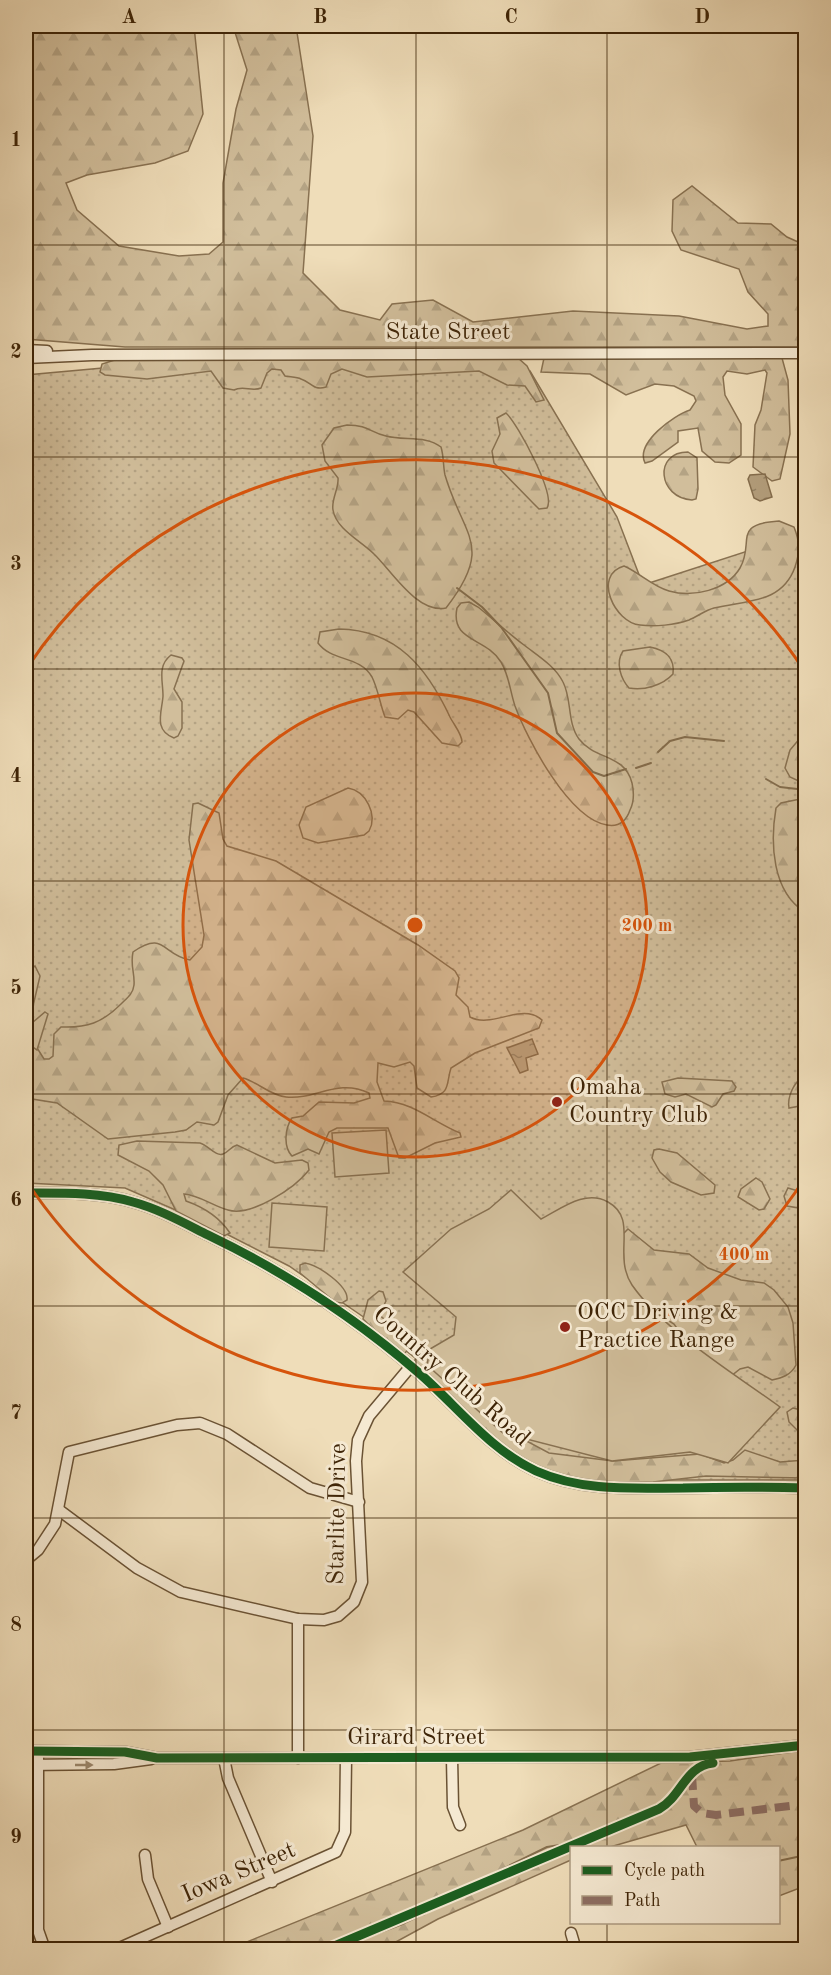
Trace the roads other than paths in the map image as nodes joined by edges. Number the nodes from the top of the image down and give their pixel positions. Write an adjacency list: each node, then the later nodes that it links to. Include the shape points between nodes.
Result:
1 (26, 350): 3 (street, State Street)
2 (806, 353): 3 (street, State Street)
3 (92, 355): 4 (street, State Street)
4 (26, 358)
5 (26, 1193): 6 (street, Country Club Road, via 107,1196 165,1214 305,1287)
6 (411, 1366): 7 (street, Country Club Road, via 504,1452 536,1471 566,1482 619,1488); 8 (street, Starlite Drive, via 369,1416 361,1432 356,1461)
7 (806, 1488)
8 (359, 1502): 9 (street, via 310,1488 227,1434 200,1423 71,1450 66,1456); 11 (street, Starlite Drive, via 363,1574 357,1596 338,1616)
9 (59, 1510): 10 (street, via 45,1541); 11 (street, Starlite Drive, via 169,1587)
10 (26, 1560)
11 (298, 1619): 17 (street)
12 (806, 1745): 19 (street, Girard Street, via 699,1757)
13 (26, 1751): 14 (street, Girard Street)
14 (38, 1752): 15 (street, Girard Street, via 125,1752); 21 (street)
15 (157, 1758): 16 (street, Girard Street); 21 (street, Girard Street, one-way to 15, via 130,1763)
16 (224, 1758): 17 (street, Girard Street); 24 (street, via 228,1778)
17 (298, 1758): 18 (street, Girard Street)
18 (346, 1758): 19 (street, Girard Street); 24 (street, Iowa Street, via 344,1840 336,1852)
19 (452, 1758): 22 (street, via 452,1800)
20 (26, 1765): 21 (street, Girard Street)
21 (38, 1765): 27 (street, via 39,1930)
22 (460, 1825)
23 (145, 1855): 25 (street, via 148,1879)
24 (272, 1882): 25 (street, Iowa Street)
25 (168, 1927): 28 (street, Iowa Street)
26 (572, 1933): 29 (street)
27 (45, 1950)
28 (115, 1950)
29 (576, 1950)

